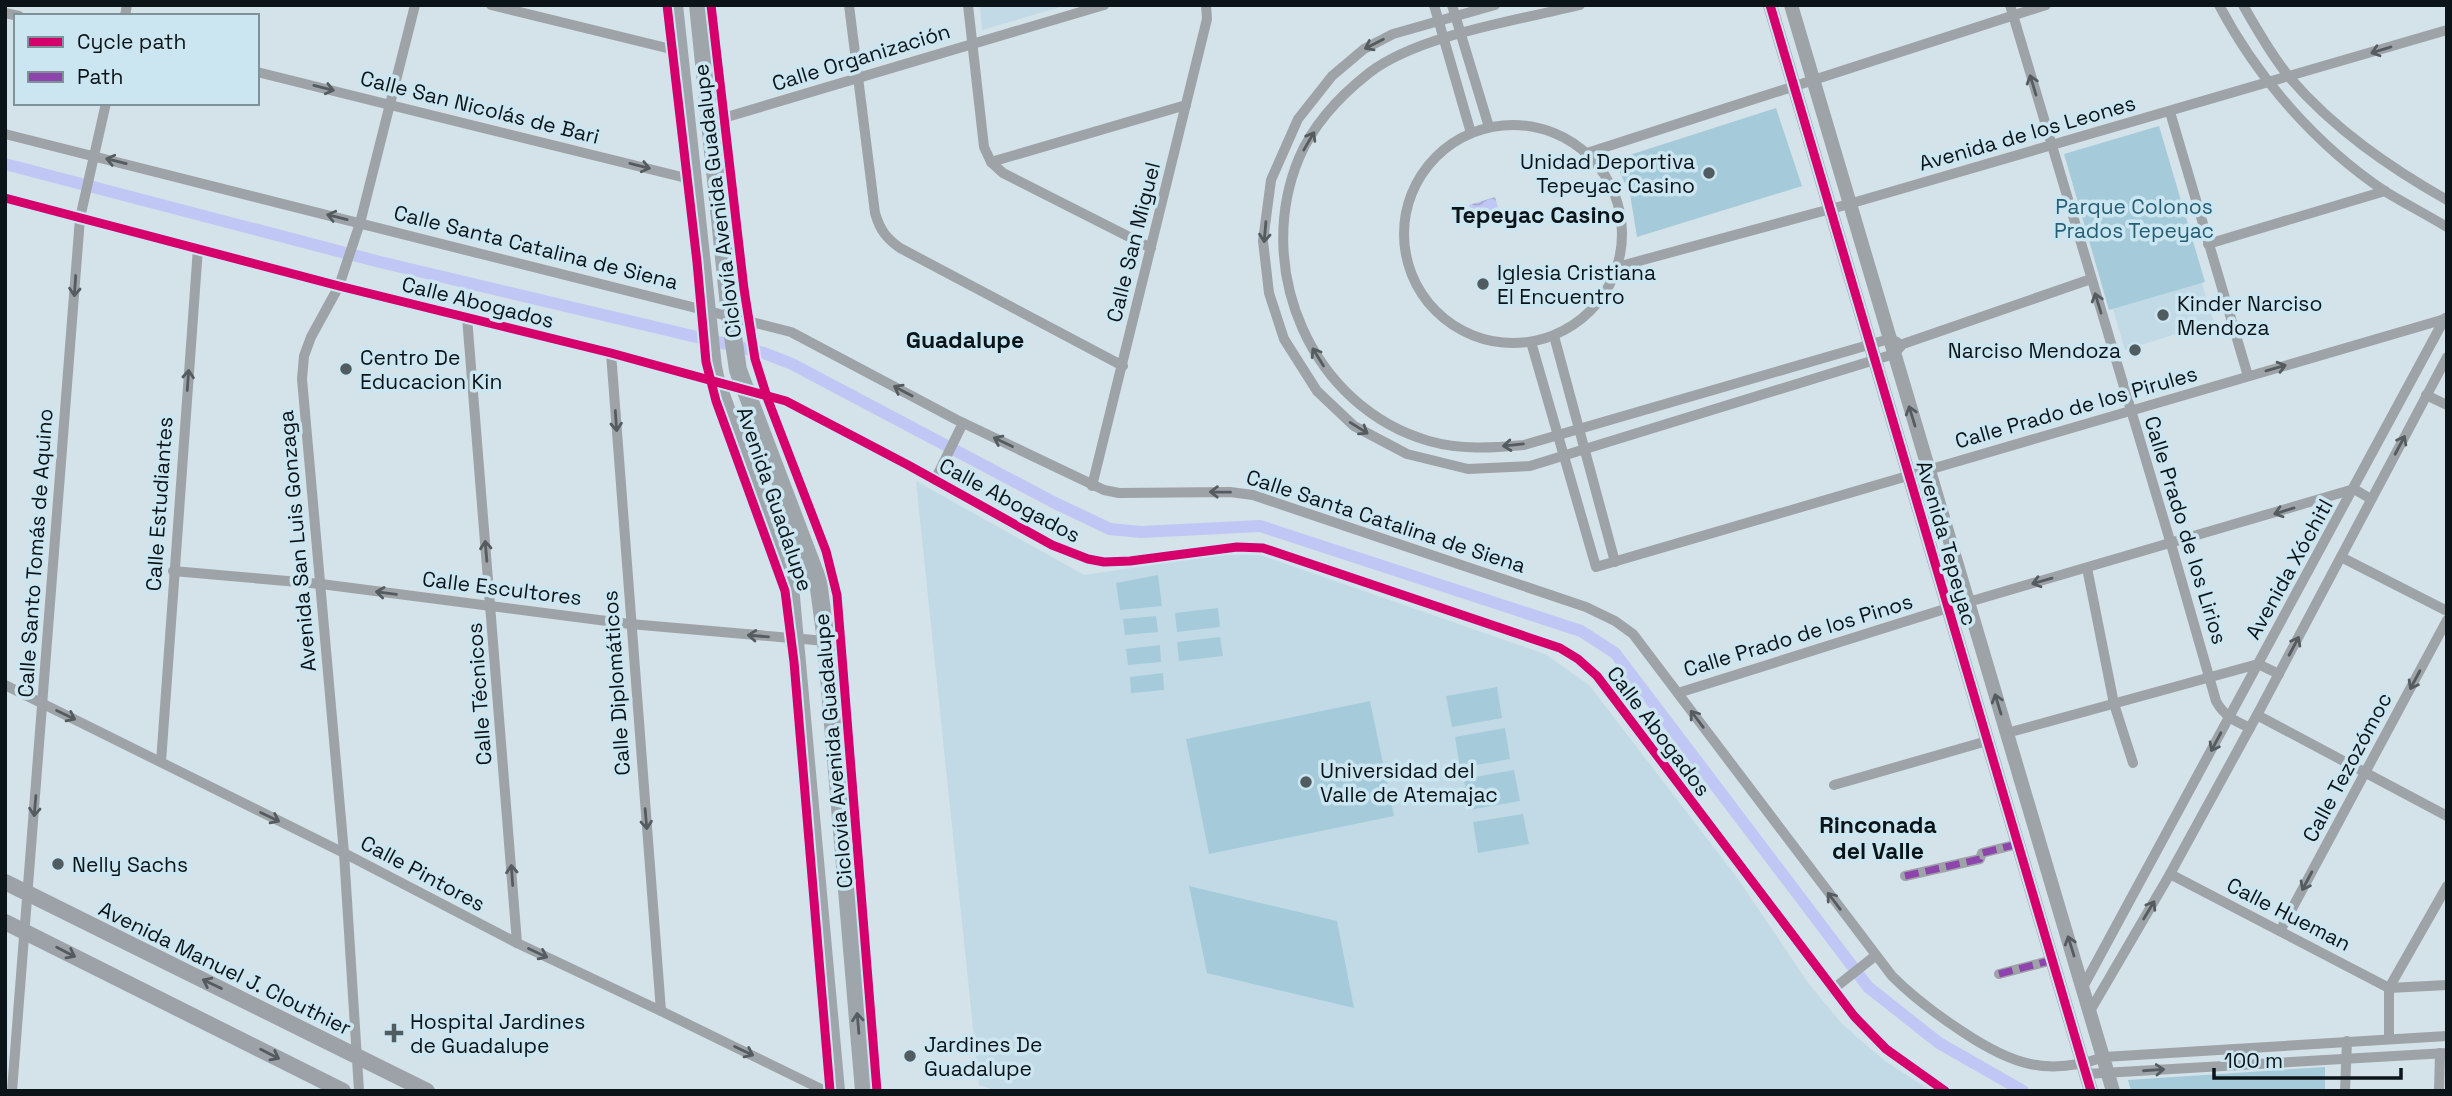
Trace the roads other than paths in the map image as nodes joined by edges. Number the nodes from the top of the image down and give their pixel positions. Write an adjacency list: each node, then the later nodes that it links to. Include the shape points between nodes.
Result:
1 (415, 5): 33 (street, Avenida San Luis Gonzaga)
2 (491, 5): 20 (street)
3 (546, 5): 20 (street)
4 (674, 5): 26 (main road, Avenida Guadalupe)
5 (698, 5): 37 (main road, Avenida Guadalupe)
6 (849, 5): 29 (street)
7 (968, 5): 25 (street)
8 (1104, 5): 25 (street, Calle Organización)
9 (1206, 5): 35 (street, Calle San Miguel, via 1207,19)
10 (1434, 5): 21 (street)
11 (1495, 5): 19 (street)
12 (1580, 5): 23 (street)
13 (1770, 5): 32 (street, Avenida Tepeyac)
14 (1791, 5): 30 (street, Avenida Tepeyac)
15 (2046, 5): 18 (street)
16 (2219, 5): 31 (street)
17 (2243, 5): 28 (street)
18 (2011, 10): 30 (street); 41 (street, Calle Prado de los Lirios, one-way to 18)
19 (1454, 11): 21 (street); 23 (street)
20 (547, 19): 26 (street)
21 (1438, 21): 24 (street); 46 (street, one-way to 46, via 1393,34 1364,49 1332,76 1298,119)
22 (2447, 30): 28 (street, Avenida de los Leones, one-way to 28)
23 (1461, 34): 24 (street); 38 (street)
24 (1444, 39): 39 (street); 48 (street, one-way to 24, via 1315,130 1347,93 1390,59)
25 (972, 44): 29 (street, Calle Organización); 44 (street, via 984,147)
26 (679, 51): 45 (main road, Avenida Guadalupe)
27 (259, 72): 33 (street, Calle San Nicolás de Bari, one-way to 33)
28 (2290, 77): 31 (street, Avenida de los Leones); 50 (street, via 2362,146)
29 (857, 78): 37 (street, Calle Organización); 73 (street, via 875,213 886,238)
30 (1813, 79): 32 (street); 51 (street, Avenida Tepeyac)
31 (2270, 83): 36 (street, Avenida de los Leones); 47 (street, via 2315,134)
32 (1793, 85): 42 (street); 52 (street, Avenida Tepeyac)
33 (390, 104): 45 (street, Calle San Nicolás de Bari, one-way to 45); 54 (street, Avenida San Luis Gonzaga)
34 (106, 105): 43 (street, Calle Santo Tomás de Aquino)
35 (1186, 105): 44 (street); 58 (street, Calle San Miguel)
36 (2170, 112): 41 (street, Avenida de los Leones); 56 (street)
37 (710, 122): 65 (main road, Avenida Guadalupe)
38 (1489, 127): 39 (street); 42 (street, via 1541,128)
39 (1471, 133): 67 (street, via 1432,161 1413,193 1405,228 1406,253 1424,297 1460,330 1483,339)
40 (5, 134): 43 (street, Calle Santa Catalina de Siena)
41 (2052, 146): 51 (street, Avenida de los Leones); 60 (street, Calle Prado de los Lirios)
42 (1587, 153): 59 (street, via 1601,169 1619,206 1622,226)
43 (94, 156): 53 (street, Calle Santo Tomás de Aquino); 54 (street, Calle Santa Catalina de Siena, one-way to 43)
44 (991, 162): 58 (street, via 1003,173)
45 (694, 180): 62 (main road, Avenida Guadalupe)
46 (1269, 189): 48 (street); 84 (street, one-way to 84, via 1263,241 1269,293 1284,339 1317,391 1354,426 1407,454 1468,469 1530,466)
47 (2385, 191): 55 (street); 56 (street)
48 (1288, 192): 82 (street, one-way to 48, via 1481,449 1429,441 1356,402 1326,370 1303,332 1289,289 1282,244)
49 (5, 198): 53 (street, Calle Abogados)
50 (2447, 200)
51 (1849, 204): 52 (street, Avenida de los Leones); 69 (street, Avenida Tepeyac)
52 (1830, 209): 59 (street, Avenida de los Leones); 68 (street, Avenida Tepeyac)
53 (80, 218): 57 (street, Calle Abogados); 110 (street, Calle Santo Tomás de Aquino, one-way to 110)
54 (360, 223): 61 (street, Avenida San Luis Gonzaga); 62 (street, Calle Santa Catalina de Siena)
55 (2447, 227)
56 (2208, 244): 75 (street)
57 (198, 248): 61 (street, Calle Abogados); 95 (street, Calle Estudiantes, one-way to 57)
58 (1152, 248): 73 (street, Calle San Miguel)
59 (1617, 267): 66 (street, via 1603,296 1581,319)
60 (2091, 279): 69 (street); 79 (street, Calle Prado de los Lirios, one-way to 60)
61 (339, 286): 63 (street, Calle Abogados); 96 (street, Avenida San Luis Gonzaga, via 311,337 302,379)
62 (706, 310): 65 (street, Calle Santa Catalina de Siena); 74 (main road, Avenida Guadalupe)
63 (467, 317): 70 (street, Calle Abogados); 98 (street, Calle Técnicos, one-way to 63)
64 (2446, 317): 75 (street, Calle Prado de los Pirules, one-way to 64); 89 (street, Avenida Xóchitl)
65 (731, 324): 76 (main road, Avenida Guadalupe); 80 (street, Calle Santa Catalina de Siena, one-way to 65, via 791,332)
66 (1554, 336): 67 (street); 81 (street)
67 (1531, 342): 82 (street)
68 (1870, 345): 69 (street); 72 (street, Avenida Tepeyac); 81 (street)
69 (1895, 346): 72 (street); 85 (street, Avenida Tepeyac, one-way to 69)
70 (611, 353): 74 (street, Calle Abogados); 102 (street, Calle Diplomáticos, one-way to 102)
71 (2447, 357): 77 (street, Avenida Xóchitl)
72 (1875, 360): 83 (street); 87 (street, Avenida Tepeyac)
73 (1123, 366): 88 (street, Calle San Miguel)
74 (714, 374): 76 (street, Calle Abogados); 103 (main road, Avenida Guadalupe, via 790,586)
75 (2248, 376): 79 (street, Calle Prado de los Pirules)
76 (743, 388): 86 (street, Calle Abogados, via 786,401); 104 (main road, Avenida Guadalupe, via 818,581)
77 (2426, 395): 78 (street); 90 (street, Avenida Xóchitl, one-way to 77)
78 (2447, 405)
79 (2130, 411): 85 (street, Calle Prado de los Pirules); 91 (street, Calle Prado de los Lirios)
80 (963, 423): 86 (street); 88 (street, Calle Santa Catalina de Siena, one-way to 80)
81 (1579, 429): 82 (street); 83 (street)
82 (1558, 435): 84 (street)
83 (1585, 450): 84 (street); 93 (street)
84 (1564, 456): 93 (street, Calle Prado de los Pirules, via 1596,568)
85 (1928, 470): 87 (street, Calle Prado de los Pirules); 97 (street, Avenida Tepeyac)
86 (937, 476): 137 (street, Calle Abogados, via 1052,545 1088,559 1130,561 1237,547 1263,548 1560,648 1597,676)
87 (1909, 476): 93 (street, Calle Prado de los Pirules); 99 (street, Avenida Tepeyac)
88 (1092, 486): 109 (street, Calle Santa Catalina de Siena, one-way to 88, via 1633,634 1586,607 1254,495 1119,493)
89 (2354, 489): 90 (street); 91 (street, Calle Prado de los Pinos, one-way to 91); 105 (street, Avenida Xóchitl)
90 (2371, 499): 92 (street, Avenida Xóchitl)
91 (2171, 544): 94 (street, Calle Prado de los Pinos); 107 (street, Calle Prado de los Lirios)
92 (2341, 557): 100 (street); 106 (street, Avenida Xóchitl, one-way to 92)
93 (1615, 562)
94 (2087, 568): 97 (street, Calle Prado de los Pinos, one-way to 97); 111 (street)
95 (173, 571): 96 (street, Calle Escultores); 117 (street, Calle Estudiantes)
96 (321, 584): 98 (street, Calle Escultores, one-way to 96); 123 (street, Avenida San Luis Gonzaga)
97 (1968, 602): 99 (street, Calle Prado de los Pinos); 115 (street, Avenida Tepeyac, one-way to 97)
98 (491, 606): 102 (street, Calle Escultores); 132 (street, Calle Técnicos, one-way to 98)
99 (1948, 608): 109 (street, Calle Prado de los Pinos); 116 (street, Avenida Tepeyac)
100 (2447, 611)
101 (2447, 620): 119 (street, Calle Tezozómoc, one-way to 119)
102 (630, 624): 103 (street, Calle Escultores, one-way to 102); 140 (street, Calle Diplomáticos, one-way to 140)
103 (796, 640): 104 (street, Calle Escultores); 156 (main road, Avenida Guadalupe)
104 (826, 641): 157 (main road, Avenida Guadalupe, one-way to 104)
105 (2258, 664): 106 (street); 107 (street); 113 (street, Avenida Xóchitl)
106 (2279, 674): 112 (street, Avenida Xóchitl)
107 (2210, 678): 111 (street); 113 (street, Calle Prado de los Lirios, via 2216,701)
108 (5, 685): 110 (street, Calle Pintores)
109 (1678, 693): 133 (street, Calle Santa Catalina de Siena, one-way to 109)
110 (43, 704): 117 (street, Calle Pintores, one-way to 117); 128 (street, Calle Santo Tomás de Aquino, one-way to 128)
111 (2114, 704): 115 (street); 118 (street)
112 (2257, 715): 114 (street, Avenida Xóchitl); 119 (street)
113 (2229, 718): 114 (street); 138 (street, Avenida Xóchitl, one-way to 138)
114 (2250, 728): 124 (street, Avenida Xóchitl)
115 (2007, 733): 138 (street, Avenida Tepeyac, one-way to 115)
116 (1987, 741): 120 (street); 122 (street, Avenida Tepeyac)
117 (161, 762): 123 (street, Calle Pintores, one-way to 123)
118 (2133, 763)
119 (2365, 773): 121 (street); 131 (street, Calle Tezozómoc, one-way to 131)
120 (1833, 785)
121 (2447, 816)
122 (2018, 844): 125 (street, via 1982,853 1980,859); 134 (street, Avenida Tepeyac)
123 (344, 853): 132 (street, Calle Pintores); 146 (street, Avenida San Luis Gonzaga)
124 (2170, 874): 131 (street, Calle Hueman); 141 (street, Avenida Xóchitl, one-way to 124)
125 (1905, 876)
126 (5, 882): 128 (main road, Avenida Manuel J. Clouthier)
127 (2447, 886): 139 (street)
128 (28, 894): 130 (street, Calle Santo Tomás de Aquino); 146 (main road, Avenida Manuel J. Clouthier, one-way to 128)
129 (5, 922): 130 (main road)
130 (25, 931): 151 (street, Calle Santo Tomás de Aquino); 152 (main road, one-way to 152)
131 (2280, 931): 139 (street, Calle Hueman)
132 (517, 943): 140 (street, Calle Pintores, one-way to 140)
133 (1875, 956): 137 (street); 149 (street, Calle Santa Catalina de Siena, via 1914,998 1988,1049 2029,1065)
134 (2053, 960): 135 (street); 149 (street, Avenida Tepeyac)
135 (1999, 974)
136 (2447, 985): 139 (street)
137 (1837, 986): 158 (street, Calle Abogados, via 1854,1016 1886,1049)
138 (2083, 987): 141 (street, Avenida Tepeyac)
139 (2389, 988): 143 (street)
140 (662, 1010): 155 (street, Calle Pintores, one-way to 155)
141 (2090, 1011): 147 (street, Avenida Tepeyac)
142 (2447, 1036): 143 (street, Calle Santa Catalina de Siena)
143 (2389, 1039): 144 (street, Calle Santa Catalina de Siena)
144 (2347, 1041): 147 (street, Calle Santa Catalina de Siena); 148 (street)
145 (2443, 1053): 148 (street); 162 (street)
146 (357, 1056): 153 (street, Avenida San Luis Gonzaga); 154 (main road, Avenida Manuel J. Clouthier)
147 (2104, 1057): 149 (street, Calle Santa Catalina de Siena); 150 (street, Avenida Tepeyac)
148 (2346, 1059): 150 (street, one-way to 148); 161 (street)
149 (2085, 1069): 150 (street); 159 (street, Avenida Tepeyac)
150 (2108, 1073): 160 (street, Avenida Tepeyac)
151 (12, 1091)
152 (343, 1091)
153 (359, 1091)
154 (427, 1091)
155 (825, 1091)
156 (836, 1091)
157 (864, 1091)
158 (1945, 1091)
159 (2091, 1091)
160 (2113, 1091)
161 (2345, 1091)
162 (2439, 1091)

